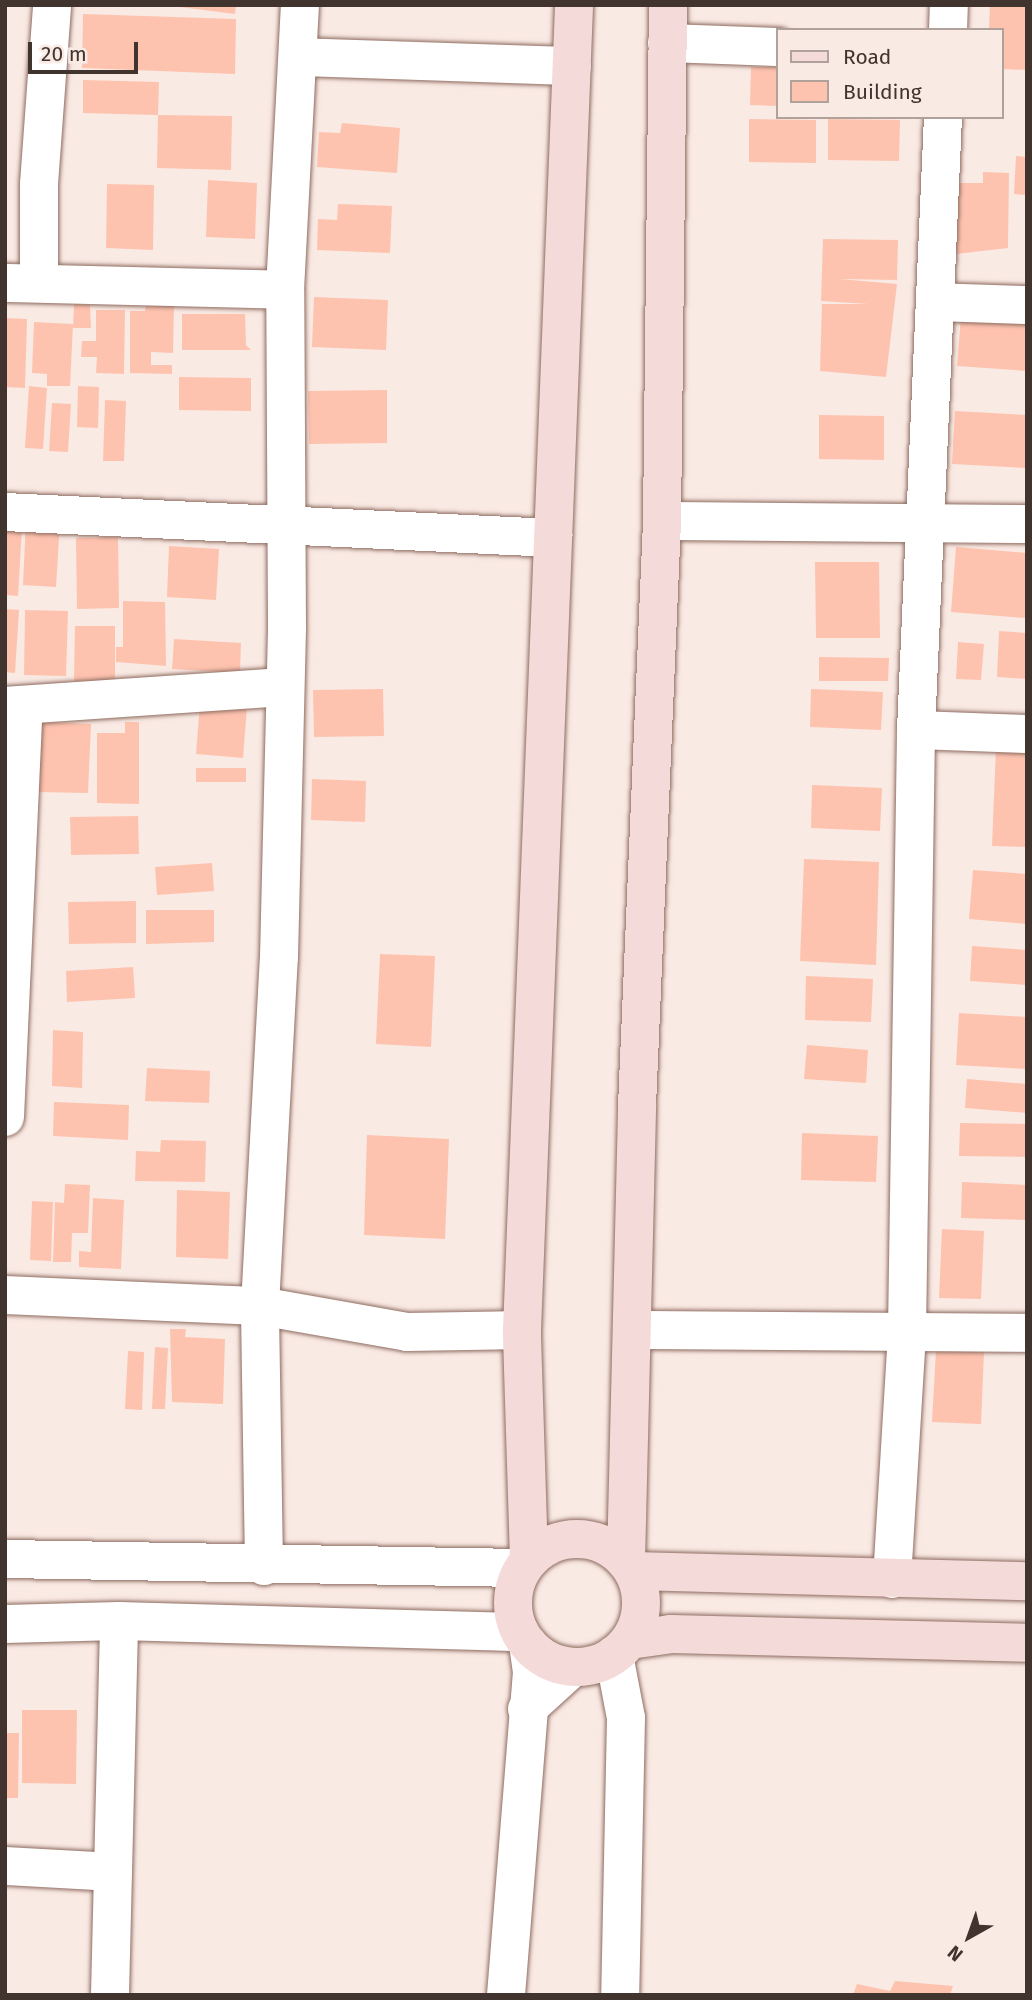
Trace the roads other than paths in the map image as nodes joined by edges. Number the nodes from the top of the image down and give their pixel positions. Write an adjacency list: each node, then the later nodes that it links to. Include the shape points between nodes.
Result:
1 (52, 5): 12 (street, via 39,184)
2 (300, 5): 9 (street)
3 (573, 5): 10 (main road)
4 (668, 5): 7 (main road)
5 (949, 5): 6 (street)
6 (948, 28)
7 (667, 43): 8 (street); 17 (main road)
8 (776, 47)
9 (299, 57): 10 (street); 13 (street)
10 (572, 66): 21 (main road)
11 (943, 119): 14 (street)
12 (22, 283): 13 (street)
13 (285, 290): 20 (street)
14 (934, 302): 15 (street); 19 (street)
15 (1027, 305)
16 (5, 512): 20 (street)
17 (662, 521): 19 (street); 30 (main road)
18 (1027, 524): 19 (street)
19 (924, 525): 24 (street)
20 (288, 527): 21 (street); 22 (street)
21 (553, 538): 29 (main road)
22 (283, 687): 23 (street); 28 (street, via 279,957)
23 (15, 706): 26 (street)
24 (916, 730): 25 (street); 31 (street)
25 (1027, 734)
26 (5, 1117)
27 (5, 1295): 28 (street)
28 (260, 1306): 29 (street, via 407,1332); 35 (street)
29 (522, 1330): 34 (main road)
30 (633, 1330): 31 (street); 36 (main road)
31 (907, 1331): 32 (street); 37 (street)
32 (1027, 1333)
33 (5, 1559): 35 (street)
34 (526, 1563): 35 (street); 36 (main road, via 560,1540 578,1538 596,1541); 41 (main road, via 513,1600)
35 (264, 1566)
36 (629, 1566): 37 (main road); 43 (main road, via 642,1606)
37 (892, 1579): 38 (main road)
38 (1027, 1581)
39 (119, 1621): 40 (street); 41 (street); 47 (street)
40 (5, 1624)
41 (524, 1638): 44 (main road, via 541,1656); 45 (street, via 532,1672)
42 (1027, 1643): 43 (main road, via 671,1634)
43 (622, 1648): 44 (main road); 50 (street, via 626,1718)
44 (573, 1667): 45 (street)
45 (527, 1709): 49 (street)
46 (5, 1866): 47 (street)
47 (113, 1872): 48 (street)
48 (110, 1995)
49 (506, 1995)
50 (620, 1995)

